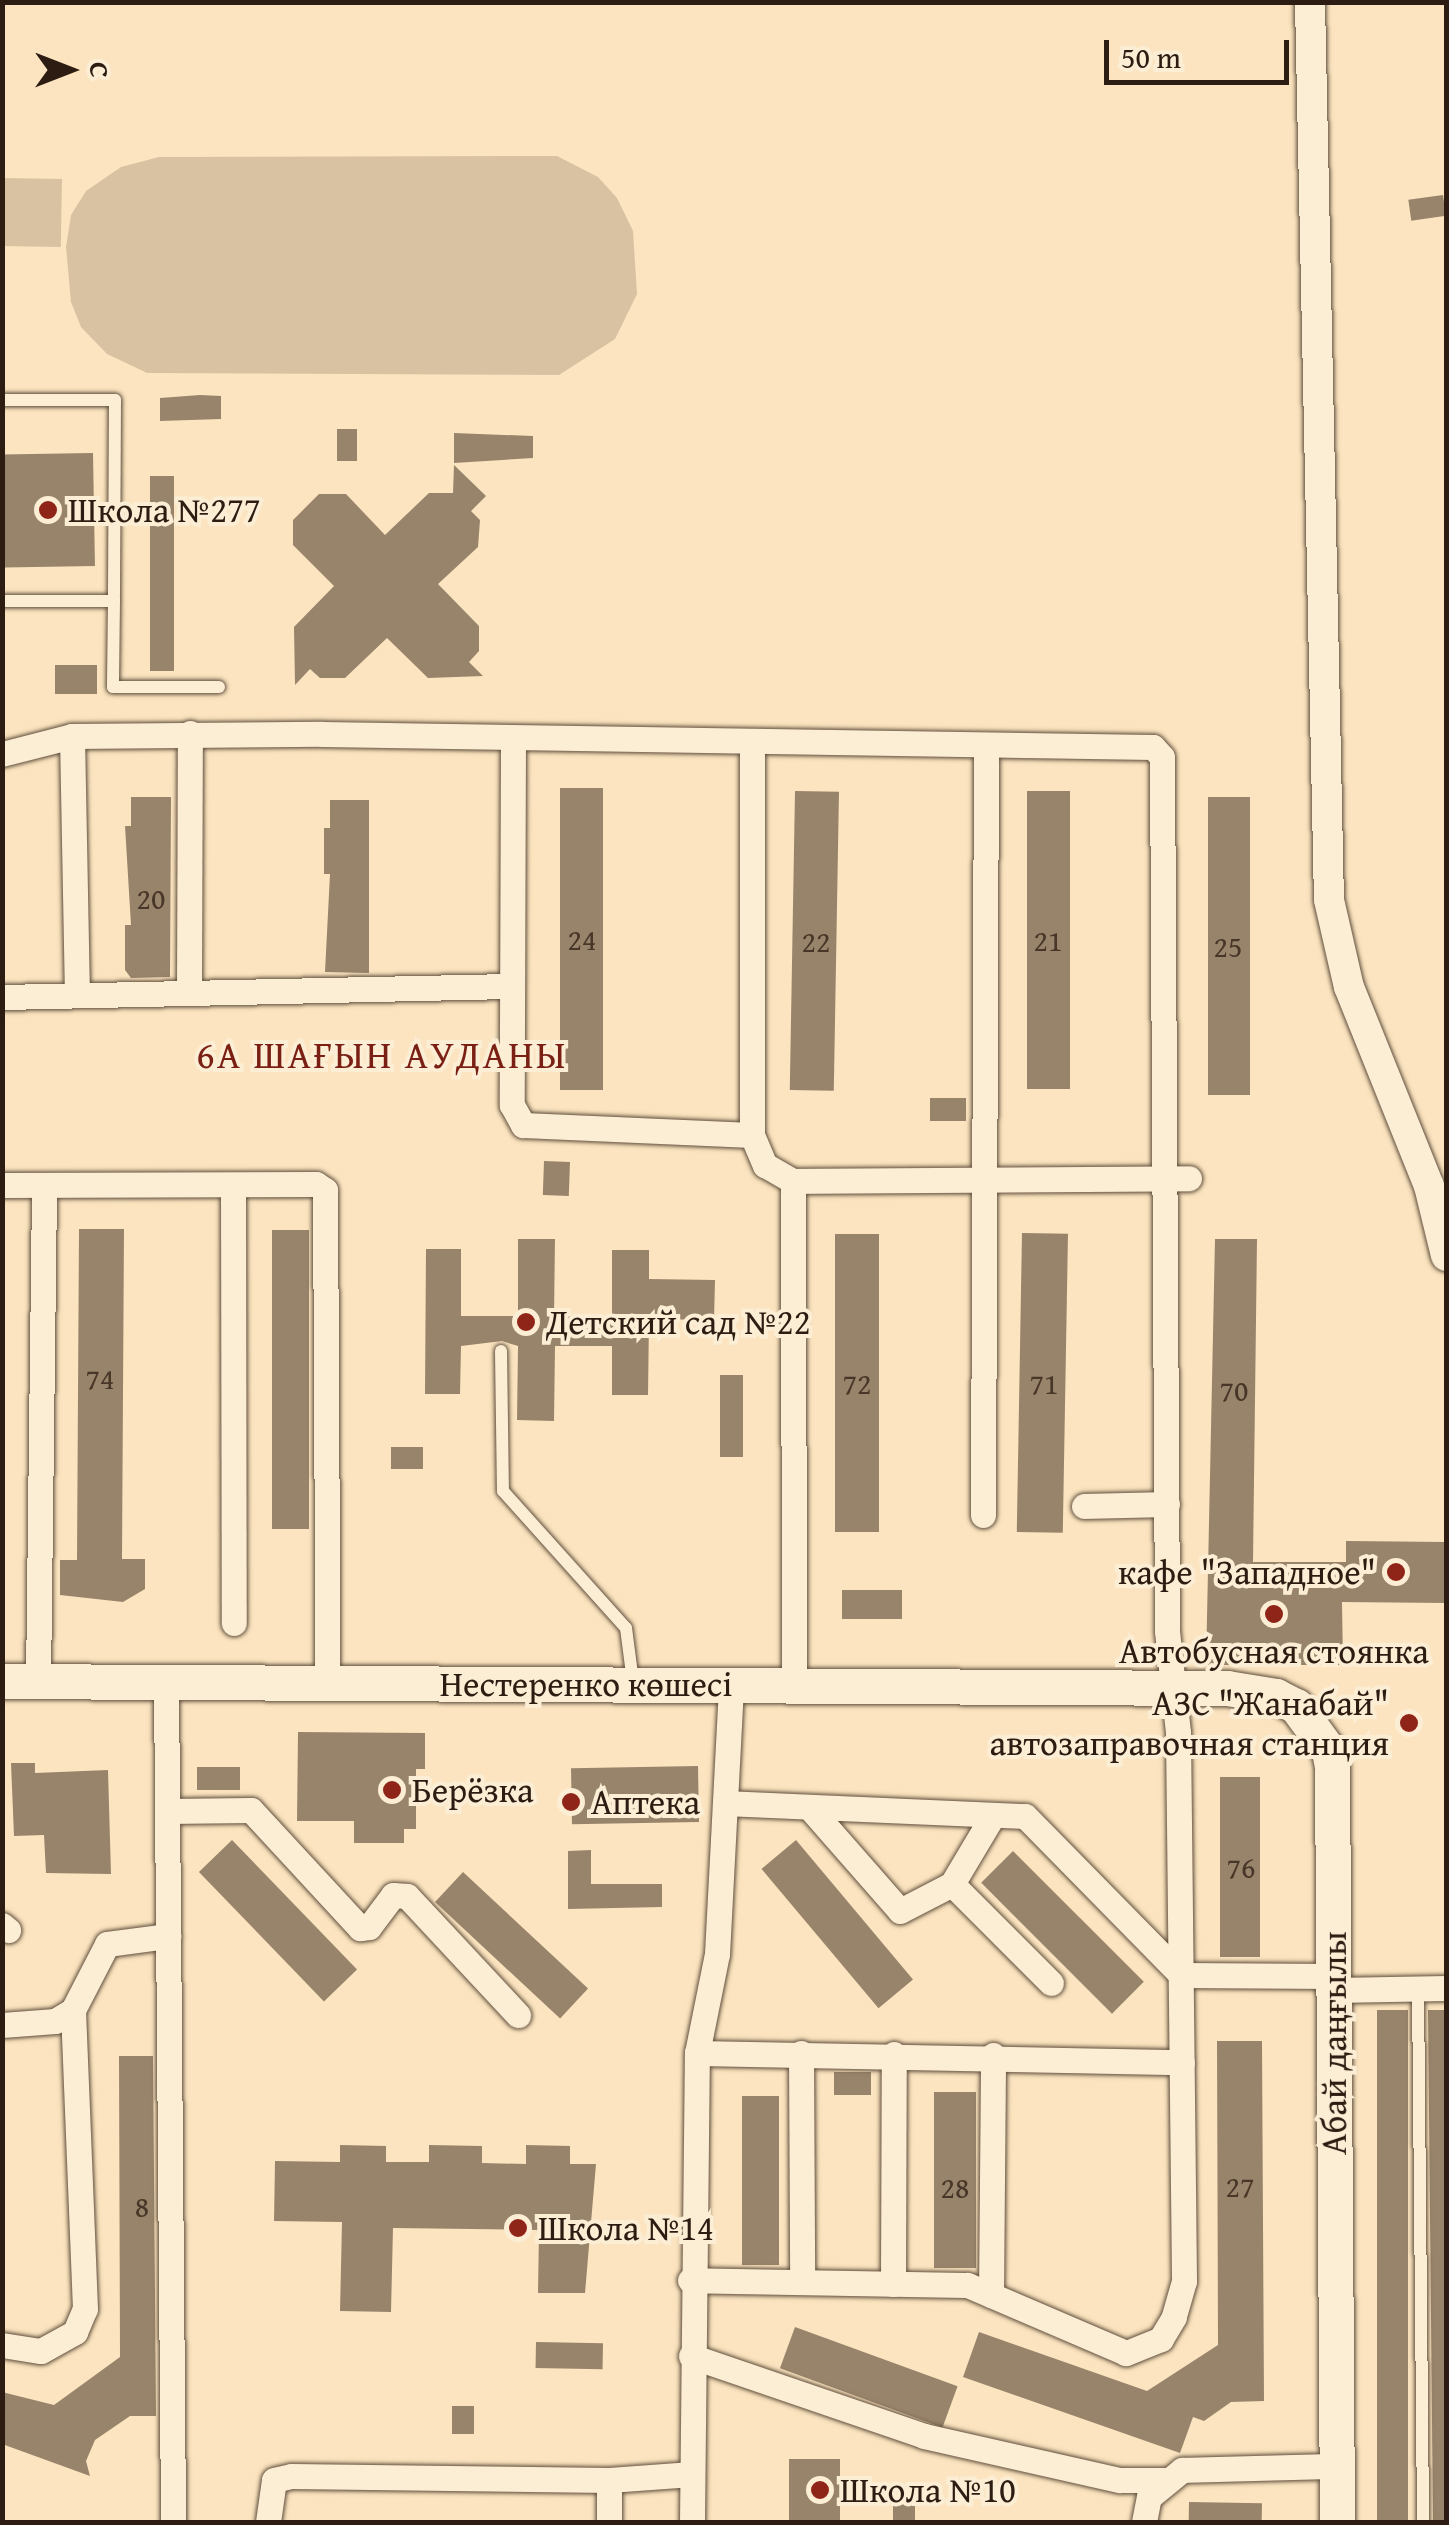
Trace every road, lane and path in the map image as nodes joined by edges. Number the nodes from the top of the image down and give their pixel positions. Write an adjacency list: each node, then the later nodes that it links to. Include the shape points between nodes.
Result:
1 (1310, 2): 24 (street, via 1329,900 1349,987 1429,1186)
2 (2, 400): 4 (lane, via 115,400)
3 (2, 600): 4 (lane)
4 (114, 601): 5 (lane, via 113,687)
5 (220, 687)
6 (190, 734): 7 (street); 8 (street); 13 (street)
7 (72, 736): 11 (street); 14 (street)
8 (512, 740): 9 (street); 12 (street)
9 (752, 742): 10 (street); 16 (street)
10 (986, 746): 18 (street, via 1154,747 1162,757); 19 (street)
11 (2, 754)
12 (512, 986): 13 (street); 16 (street, via 512,1105 523,1125)
13 (189, 993): 14 (street)
14 (76, 995): 15 (street)
15 (2, 997)
16 (752, 1135): 20 (street, via 766,1165)
17 (1189, 1178): 18 (street)
18 (1162, 1179): 19 (street); 26 (street)
19 (984, 1180): 20 (street); 28 (street)
20 (794, 1182): 36 (street)
21 (2, 1185): 22 (street)
22 (44, 1185): 23 (street); 31 (street)
23 (233, 1186): 29 (street); 33 (street, via 316,1184 330,1206)
24 (1446, 1256)
25 (502, 1351): 34 (lane, via 503,1490 626,1628)
26 (1166, 1504): 27 (street); 37 (street)
27 (1084, 1506)
28 (983, 1515)
29 (234, 1623)
30 (2, 1681): 31 (main road, Нестеренко көшесі)
31 (38, 1681): 32 (main road, Нестеренко көшесі)
32 (166, 1682): 33 (main road, Нестеренко көшесі); 40 (street)
33 (328, 1683): 34 (main road, Нестеренко көшесі)
34 (632, 1685): 35 (main road, Нестеренко көшесі)
35 (731, 1685): 36 (main road, Нестеренко көшесі); 38 (street)
36 (794, 1686): 37 (main road, Нестеренко көшесі)
37 (1169, 1689): 44 (street, via 1178,1734); 46 (main road, Абай даңғылы, via 1276,1696 1296,1706 1329,1751)
38 (725, 1803): 39 (street); 52 (street, via 717,1954)
39 (809, 1807): 41 (street); 42 (street, via 900,1910)
40 (167, 1811): 43 (street); 50 (street, via 252,1810 360,1928 369,1927 393,1895 407,1896)
41 (992, 1817): 42 (street); 44 (street, via 1024,1816)
42 (952, 1884): 45 (street)
43 (168, 1936): 49 (street, via 107,1944); 67 (street)
44 (1180, 1975): 46 (street); 56 (street)
45 (1051, 1982)
46 (1334, 1983): 47 (street); 63 (main road, Абай даңғылы)
47 (1418, 1988): 48 (street); 73 (lane)
48 (1446, 1988)
49 (73, 2010): 51 (street, via 55,2021); 61 (street, via 85,2309 74,2332 41,2352)
50 (518, 2015)
51 (2, 2024)
52 (696, 2053): 53 (street); 57 (street)
53 (801, 2054): 54 (street); 58 (street)
54 (894, 2054): 55 (street); 59 (street)
55 (993, 2055): 56 (street); 60 (street)
56 (1182, 2062): 60 (street, via 1184,2280 1161,2339 1126,2353)
57 (690, 2280): 58 (street); 62 (street)
58 (802, 2282): 59 (street)
59 (893, 2284): 60 (street, via 968,2285)
60 (991, 2296)
61 (2, 2344)
62 (691, 2356): 64 (street); 66 (street, via 956,2444 1120,2480)
63 (1336, 2466): 66 (street, via 1198,2467); 72 (main road, Абай даңғылы)
64 (692, 2474): 65 (street); 70 (street)
65 (610, 2480): 68 (street, via 291,2476 274,2480); 69 (street)
66 (1164, 2480): 71 (street, via 1148,2498)
67 (173, 2522)
68 (268, 2522)
69 (609, 2522)
70 (692, 2522)
71 (1144, 2522)
72 (1337, 2522)
73 (1422, 2522)

